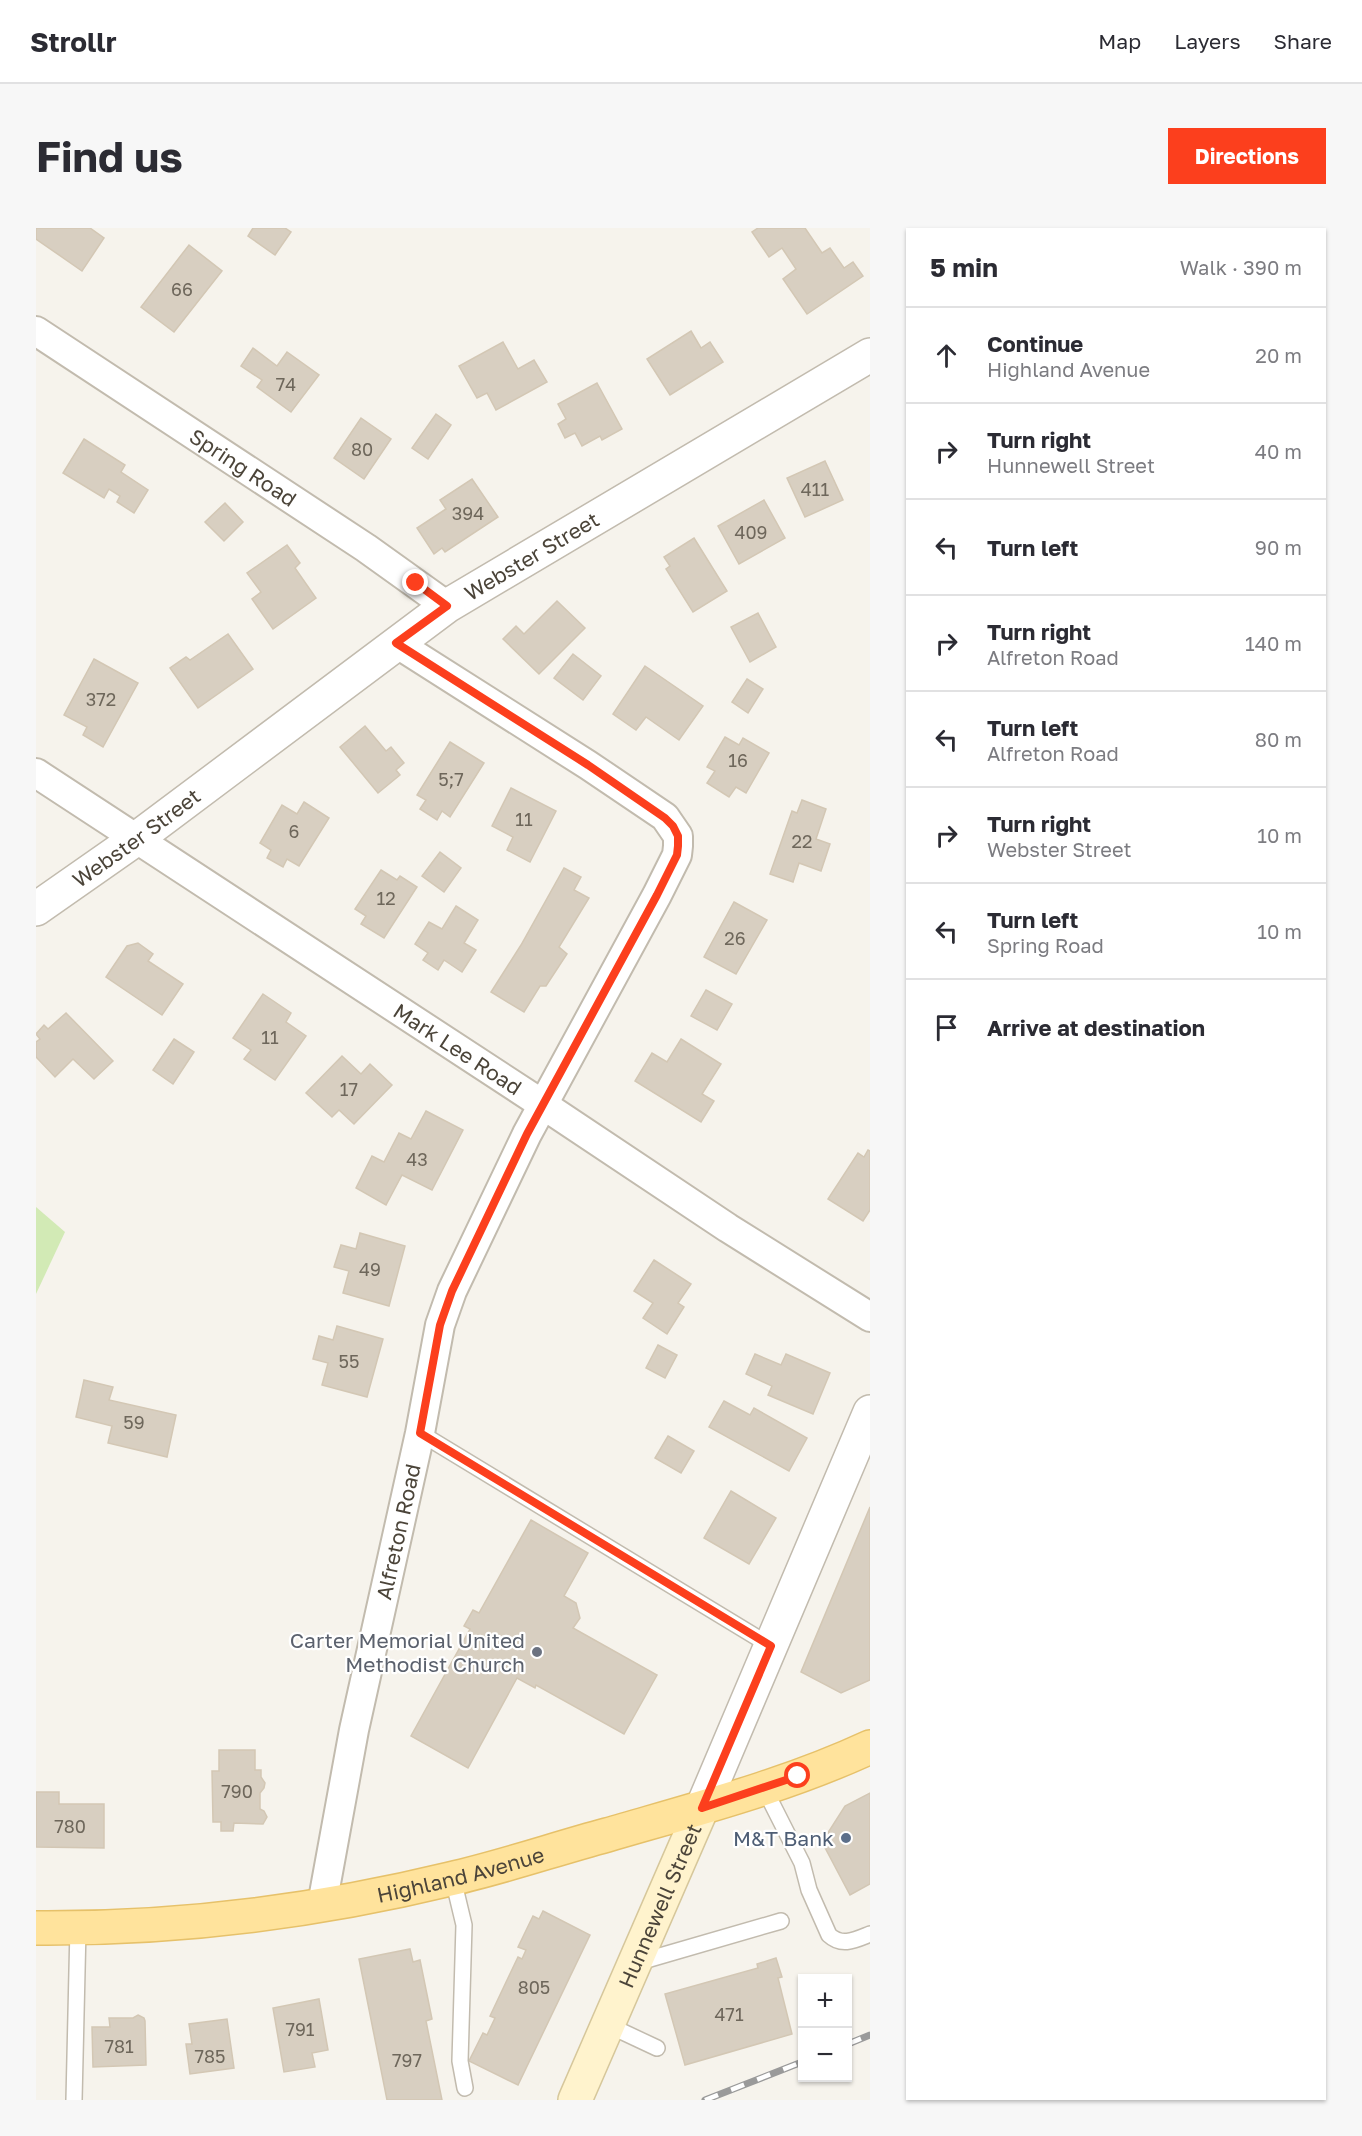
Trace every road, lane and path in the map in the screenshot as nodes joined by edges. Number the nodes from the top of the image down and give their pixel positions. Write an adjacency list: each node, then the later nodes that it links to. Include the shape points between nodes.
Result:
1 (36, 331): 3 (street, Spring Road, via 366,548)
2 (870, 355): 3 (street, Webster Street)
3 (447, 606): 4 (street, Webster Street)
4 (396, 643): 6 (street, Webster Street); 8 (street, Alfreton Road, via 655,810 678,836 673,863)
5 (36, 773): 6 (street, Mark Lee Road)
6 (136, 839): 7 (street, Webster Street); 8 (street, Mark Lee Road)
7 (36, 909)
8 (542, 1104): 9 (street, Mark Lee Road); 11 (street, Alfreton Road, via 452,1291 440,1325)
9 (870, 1317)
10 (870, 1412): 12 (street, Hunnewell Street)
11 (420, 1433): 12 (lane); 17 (street, Alfreton Road, via 354,1730)
12 (771, 1646): 15 (street, Hunnewell Street)
13 (870, 1747): 14 (main road, Highland Avenue)
14 (764, 1788): 15 (main road, Highland Avenue); 21 (lane, via 802,1863 828,1935 842,1942)
15 (702, 1808): 16 (main road, Highland Avenue); 22 (main road, Hunnewell Street)
16 (453, 1879): 17 (main road, Highland Avenue); 25 (lane, via 464,1925 460,2061)
17 (322, 1905): 20 (main road, Highland Avenue, via 193,1922)
18 (781, 1921): 22 (lane)
19 (36, 1928): 20 (main road, Highland Avenue)
20 (78, 1928): 26 (lane)
21 (870, 1934)
22 (636, 1963): 23 (main road, Hunnewell Street)
23 (608, 2025): 24 (lane); 27 (main road, Hunnewell Street)
24 (657, 2049)
25 (465, 2088)
26 (74, 2100)
27 (575, 2100)

